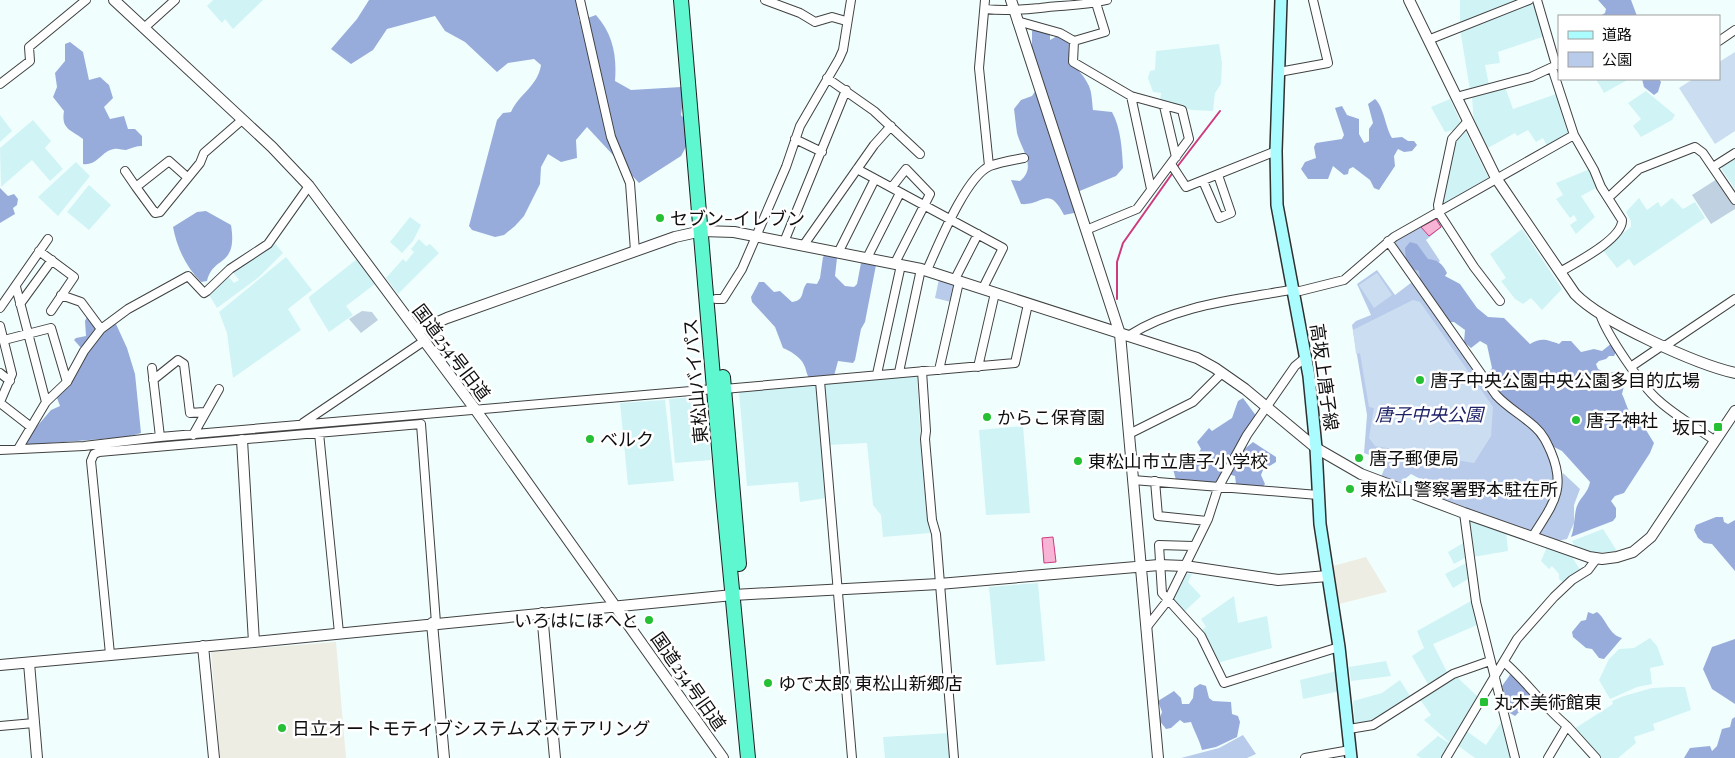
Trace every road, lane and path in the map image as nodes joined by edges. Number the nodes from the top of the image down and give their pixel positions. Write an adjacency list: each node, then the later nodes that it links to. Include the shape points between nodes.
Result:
1 (86, 0): 31 (street, via 29,47 30,61)
2 (114, 0): 22 (street, 国道254号旧道)
3 (175, 0): 22 (street)
4 (580, 0): 75 (street, via 611,137 630,183)
5 (681, 0): 67 (highway, 東松山バイパス)
6 (689, 0): 67 (highway, 東松山バイパス)
7 (764, 0): 21 (street, via 815,22 832,17)
8 (851, 0): 21 (street)
9 (985, 0): 19 (street)
10 (1010, 0): 20 (street)
11 (1107, 0): 18 (street)
12 (1281, 0): 28 (main road, 高坂上唐子線)
13 (1304, 0): 14 (street)
14 (1313, 0): 28 (street, via 1328,63)
15 (1409, 0): 24 (street)
16 (1529, 0): 24 (street)
17 (1537, 0): 27 (street)
18 (1096, 3): 20 (street); 26 (street, via 1105,32)
19 (985, 9): 20 (street); 47 (street, via 979,68)
20 (1016, 16): 26 (street, via 1060,32); 66 (street)
21 (846, 22): 29 (street, via 843,50)
22 (144, 28): 36 (street, 国道254号旧道)
23 (1735, 30): 25 (street)
24 (1428, 40): 34 (street)
25 (1720, 40)
26 (1074, 41): 33 (street, via 1073,62)
27 (1555, 66): 34 (street, via 1531,77)
28 (1279, 72): 41 (main road, 高坂上唐子線)
29 (827, 78): 32 (street); 40 (street, via 806,112)
30 (1559, 80): 39 (street)
31 (0, 84)
32 (846, 90): 38 (street); 42 (street)
33 (1131, 96): 35 (street); 59 (street)
34 (1456, 97): 37 (street)
35 (1164, 106): 46 (street); 46 (street, via 1182,110 1189,139)
36 (242, 120): 52 (street, via 204,153 200,163); 56 (street, 国道254号旧道)
37 (1468, 121): 53 (street); 64 (street, via 1452,139)
38 (891, 126): 44 (street); 49 (street)
39 (1574, 135): 53 (street); 61 (street)
40 (795, 139): 42 (street); 69 (street)
41 (1276, 151): 51 (street); 85 (main road, 高坂上唐子線, via 1277,205)
42 (822, 152): 72 (street)
43 (1735, 153): 48 (street)
44 (920, 154)
45 (1024, 158): 47 (street)
46 (1174, 160): 55 (street, via 1186,187); 59 (street)
47 (989, 166): 65 (street, via 973,182)
48 (1713, 167): 61 (street, via 1700,150 1690,149 1639,169); 62 (street)
49 (857, 169): 54 (street); 73 (street)
50 (125, 171): 57 (street)
51 (1218, 175): 55 (street); 55 (street, via 1231,212 1218,218)
52 (187, 177): 57 (street, via 170,161); 57 (street, via 160,212 155,213)
53 (1496, 178): 64 (street); 81 (street)
54 (875, 179): 58 (street); 76 (street)
55 (1203, 181)
56 (309, 186): 97 (street, via 268,244 230,269 207,291 204,293 188,276 156,292); 98 (street, 国道254号旧道)
57 (136, 187)
58 (892, 188): 60 (street); 63 (street, via 906,169 930,194)
59 (1151, 189): 66 (street, via 1137,209)
60 (900, 192): 63 (street); 77 (street)
61 (1608, 198): 81 (street, via 1622,220 1622,228)
62 (1735, 200)
63 (925, 206): 65 (street); 79 (street)
64 (1439, 213): 71 (street); 90 (street)
65 (951, 220): 68 (street); 80 (street)
66 (1086, 230): 100 (street)
67 (706, 231): 69 (street); 75 (street, via 675,237); 88 (highway, 東松山バイパス); 120 (highway, 東松山バイパス)
68 (978, 234): 82 (street); 84 (street, via 1003,248)
69 (756, 237): 72 (street); 88 (street, via 742,269 723,299)
70 (48, 240): 74 (street)
71 (1388, 241): 85 (street, via 1344,280); 144 (street, via 1496,395 1545,439 1557,466 1559,484 1554,503)
72 (784, 242): 73 (street)
73 (803, 246): 76 (street)
74 (39, 251): 78 (street); 83 (street)
75 (635, 251): 98 (street)
76 (838, 253): 77 (street)
77 (867, 258): 79 (street)
78 (52, 260): 87 (street, via 74,277); 91 (street)
79 (898, 264): 80 (street); 114 (street)
80 (924, 270): 82 (street); 110 (street)
81 (1560, 272): 95 (street, via 1575,294)
82 (957, 281): 84 (street); 108 (street)
83 (16, 287): 91 (street); 93 (street)
84 (983, 288): 86 (street)
85 (1294, 291): 100 (street, via 1193,308); 104 (main road, 高坂上唐子線)
86 (995, 292): 92 (street); 106 (street)
87 (61, 296): 94 (street); 97 (street, via 81,302)
88 (716, 299): 120 (highway, 東松山バイパス)
89 (1735, 300): 103 (street)
90 (1500, 301)
91 (20, 304): 99 (street)
92 (1028, 304): 100 (street); 106 (street, via 1015,363)
93 (0, 308)
94 (51, 311)
95 (1600, 314): 103 (street); 105 (street, via 1604,327)
96 (0, 326): 101 (street)
97 (101, 329): 118 (street)
98 (417, 331): 102 (street, 国道254号旧道)
99 (28, 334): 101 (street); 118 (street, via 51,328); 122 (street)
100 (1124, 335): 111 (street, via 1196,358); 130 (street)
101 (4, 340): 116 (street, via 12,374)
102 (424, 341): 124 (street, 国道254号旧道); 127 (street)
103 (1664, 345): 105 (street); 113 (street, via 1710,366)
104 (1306, 357): 123 (street, via 1290,372); 135 (main road, 高坂上唐子線)
105 (1632, 366): 134 (street, via 1656,398)
106 (978, 367): 108 (street)
107 (152, 368): 115 (street)
108 (939, 370): 109 (street)
109 (922, 371): 110 (street); 151 (street)
110 (899, 372): 114 (street)
111 (1222, 372): 123 (street); 130 (street, via 1193,402)
112 (0, 373): 116 (street)
113 (1735, 373)
114 (878, 374): 117 (street)
115 (153, 380): 126 (street, via 178,360 184,364 190,413); 133 (street)
116 (10, 381): 121 (street)
117 (820, 381): 120 (street); 152 (street)
118 (67, 382): 122 (street)
119 (219, 389): 126 (street)
120 (719, 389): 124 (street); 153 (highway, 東松山バイパス)
121 (0, 402): 128 (street)
122 (46, 402): 128 (street)
123 (1268, 408): 135 (street); 140 (street, via 1247,435)
124 (475, 409): 127 (street); 155 (street, 国道254号旧道)
125 (1735, 411): 134 (street)
126 (204, 412): 131 (street)
127 (301, 424): 132 (street)
128 (31, 427): 136 (street)
129 (319, 433): 132 (street); 157 (street, via 421,424); 159 (street)
130 (1129, 434): 138 (street)
131 (193, 435): 132 (street); 133 (street)
132 (241, 435): 160 (street); 163 (street, via 94,454 91,461)
133 (160, 437): 136 (street, via 84,446)
134 (1714, 440): 146 (street, via 1646,543 1617,557)
135 (1316, 448): 141 (main road, 高坂上唐子線); 142 (street, via 1362,474)
136 (18, 449): 137 (street)
137 (0, 450)
138 (1133, 480): 139 (street); 148 (street)
139 (1155, 481): 140 (street); 143 (street, via 1158,516)
140 (1218, 488): 141 (street); 143 (street)
141 (1318, 495): 150 (main road, 高坂上唐子線)
142 (1464, 513): 144 (street); 164 (street, via 1476,602)
143 (1207, 521): 145 (street)
144 (1533, 536): 146 (street)
145 (1193, 546): 147 (street, via 1159,545); 149 (street)
146 (1597, 558): 165 (street, via 1588,570 1554,597 1517,639)
147 (1159, 565): 148 (street); 149 (street); 154 (street, via 1162,593)
148 (1141, 566): 151 (street); 158 (street)
149 (1185, 566): 150 (street, via 1278,580); 154 (street)
150 (1328, 576): 162 (main road, 高坂上唐子線)
151 (939, 584): 152 (street); 182 (street)
152 (838, 591): 153 (street); 181 (street)
153 (738, 595): 155 (street); 179 (highway, 東松山バイパス); 180 (highway, 東松山バイパス)
154 (1168, 600): 158 (street); 162 (street, via 1200,636 1224,683)
155 (613, 606): 156 (street); 178 (street, 国道254号旧道)
156 (542, 613): 157 (street); 177 (street)
157 (434, 623): 159 (street); 176 (street)
158 (1146, 628): 183 (street)
159 (339, 633): 160 (street)
160 (254, 642): 161 (street)
161 (203, 646): 163 (street); 175 (street)
162 (1340, 647): 172 (main road, 高坂上唐子線)
163 (110, 654): 166 (street)
164 (1490, 661): 168 (street); 172 (street, via 1453,674 1374,725)
165 (1504, 662): 168 (street); 171 (street)
166 (29, 663): 167 (street); 169 (street)
167 (0, 664)
168 (1495, 678): 185 (street); 186 (street)
169 (34, 723): 170 (street); 174 (street)
170 (0, 726)
171 (1567, 726): 187 (street); 188 (street)
172 (1349, 729): 173 (main road, 高坂上唐子線)
173 (1351, 754): 184 (street, via 1336,750)
174 (37, 758)
175 (214, 758)
176 (444, 758)
177 (555, 758)
178 (723, 758)
179 (748, 758)
180 (756, 758)
181 (852, 758)
182 (954, 758)
183 (1158, 758)
184 (1306, 758)
185 (1446, 758)
186 (1514, 758)
187 (1548, 758)
188 (1596, 758)

